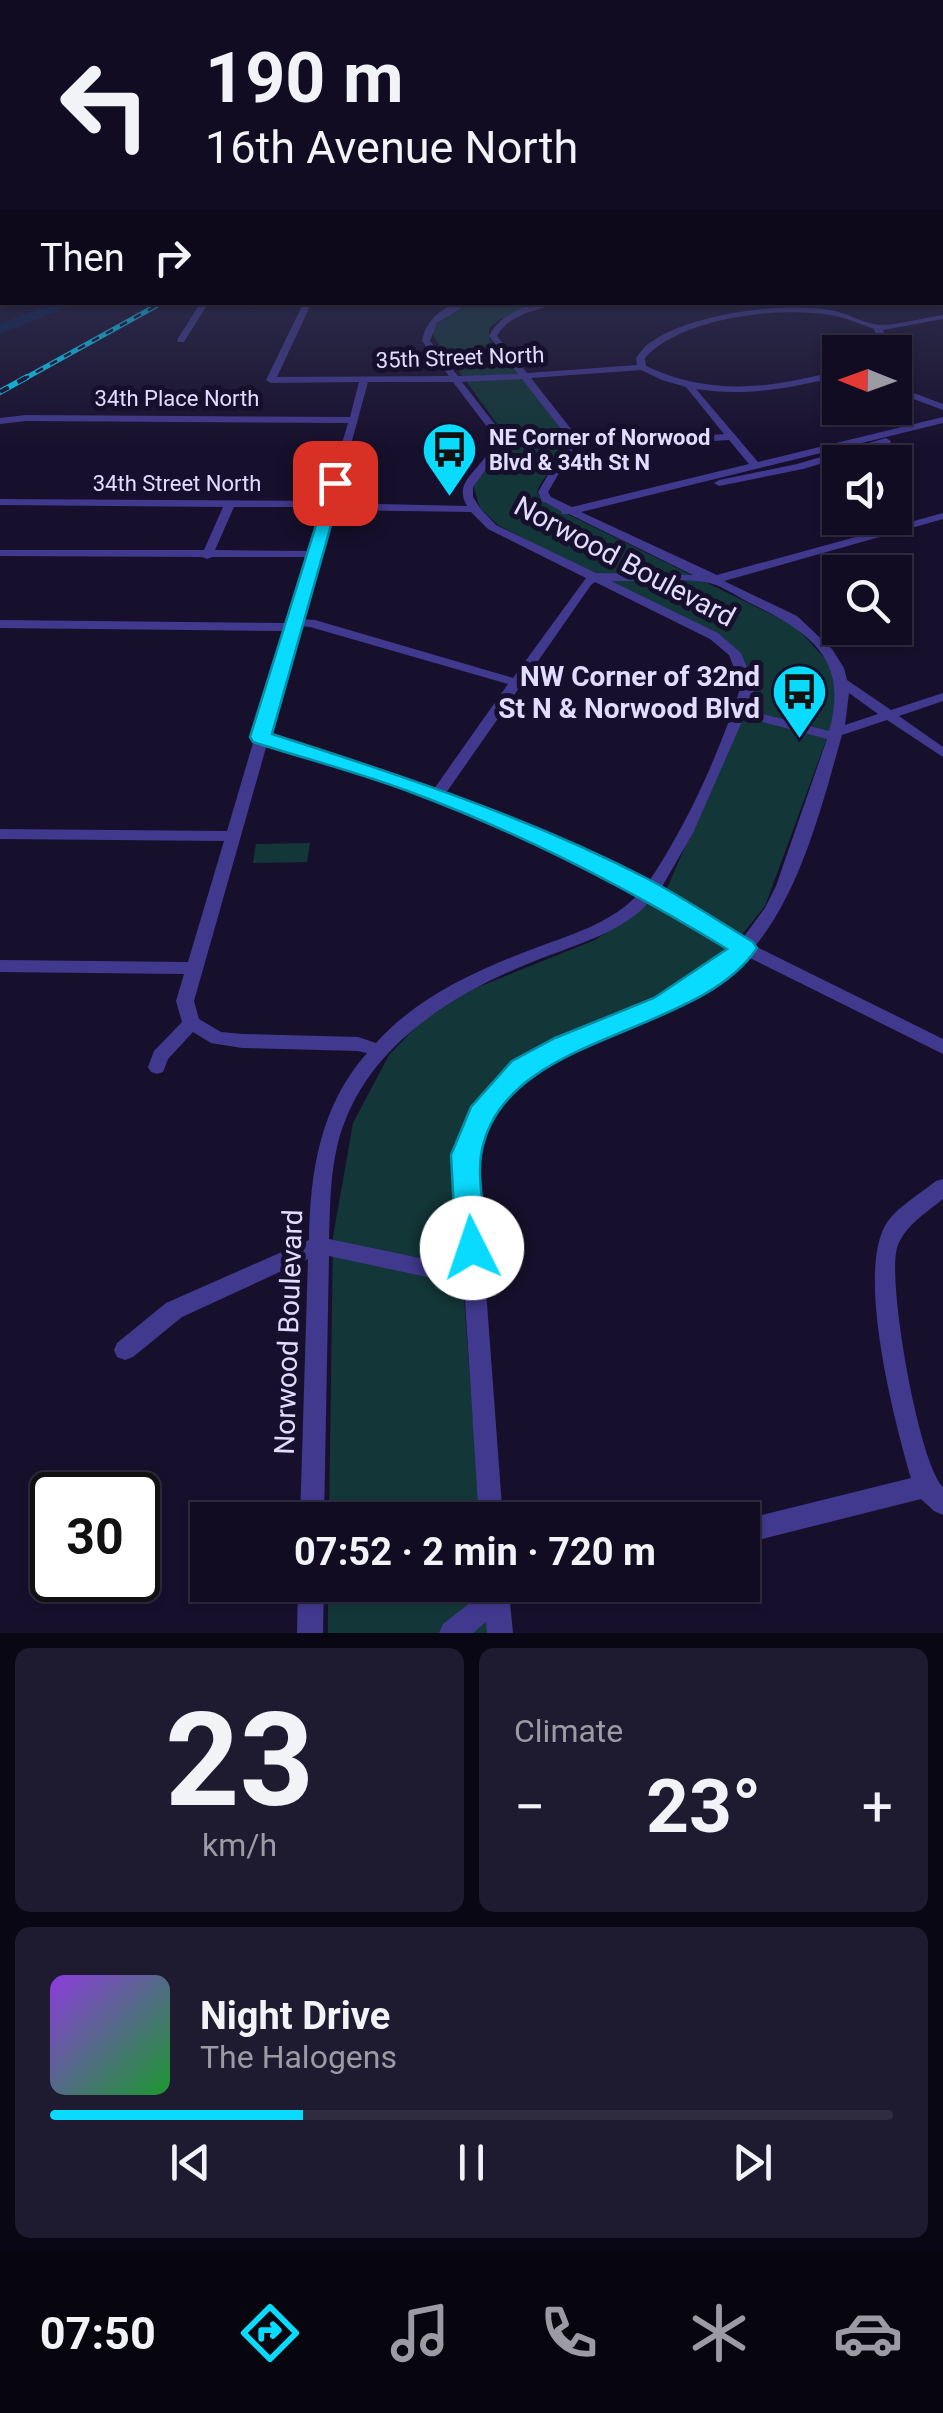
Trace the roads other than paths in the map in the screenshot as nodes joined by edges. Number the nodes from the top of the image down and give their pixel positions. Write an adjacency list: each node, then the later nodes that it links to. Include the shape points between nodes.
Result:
1 (204, 305): 8 (street)
2 (307, 305): 12 (street, 35th Street North, via 270,380)
3 (460, 305): 13 (street, Norwood Boulevard, via 438,317 426,341)
4 (546, 305): 10 (street, Norwood Boulevard, via 506,319 493,336)
5 (943, 317): 6 (street)
6 (878, 328): 7 (street); 9 (street, via 820,311 758,313 659,340 644,351)
7 (880, 335)
8 (182, 340)
9 (642, 367): 10 (street, 35th Street North); 14 (street)
10 (525, 376): 13 (street, 35th Street North); 29 (street, Norwood Boulevard, via 570,434 570,451 543,492)
11 (822, 376): 14 (street, via 756,389)
12 (362, 380): 13 (street, 35th Street North); 17 (street)
13 (460, 380): 28 (street, Norwood Boulevard, via 499,436 498,446 469,477)
14 (690, 388): 21 (street)
15 (912, 395): 16 (street)
16 (943, 407)
17 (354, 420): 19 (street, 34th Place North); 27 (street)
18 (943, 420): 20 (street)
19 (0, 421)
20 (922, 425): 23 (street); 24 (street, via 798,467)
21 (730, 437): 22 (street); 23 (street)
22 (653, 443)
23 (755, 464): 24 (street)
24 (655, 490): 29 (street)
25 (0, 502): 26 (street, 34th Street North)
26 (230, 503): 27 (street, 34th Street North); 32 (street)
27 (328, 506): 28 (street, 34th Street North); 33 (street)
28 (472, 510): 34 (street, Norwood Boulevard)
29 (566, 512): 35 (street, Norwood Boulevard)
30 (943, 516): 35 (street)
31 (0, 553): 32 (street)
32 (206, 556): 33 (street)
33 (312, 559): 37 (street)
34 (596, 577): 35 (street); 38 (street); 41 (street, Norwood Boulevard, via 714,636 734,653 748,686)
35 (717, 580): 39 (street, Norwood Boulevard, via 812,634)
36 (0, 624): 37 (street)
37 (294, 624): 38 (street, via 310,622); 44 (street)
38 (514, 682): 46 (street)
39 (842, 682): 42 (street); 43 (street, via 845,709)
40 (943, 697): 42 (street)
41 (739, 712): 43 (street); 49 (street, Norwood Boulevard, via 662,879)
42 (889, 716): 43 (street); 45 (street)
43 (836, 735): 50 (street, via 771,914)
44 (260, 737): 46 (street); 48 (street)
45 (943, 753)
46 (437, 795): 49 (street)
47 (0, 834): 48 (street)
48 (231, 836): 52 (street)
49 (649, 892): 50 (street); 55 (street, Norwood Boulevard, via 580,937 453,990)
50 (744, 948): 54 (street); 59 (street, via 664,1005 522,1068 482,1115 466,1155)
51 (0, 966): 52 (street)
52 (193, 968): 53 (street, via 184,1001)
53 (191, 1023): 55 (street, via 230,1040); 56 (street)
54 (943, 1047)
55 (378, 1050): 58 (street, Norwood Boulevard, via 334,1126)
56 (157, 1067)
57 (943, 1187): 61 (street, via 896,1226 884,1287 904,1416)
58 (319, 1245): 59 (street); 60 (street, via 174,1310); 62 (street, Norwood Boulevard)
59 (474, 1278): 63 (street)
60 (126, 1350)
61 (934, 1495): 64 (street)
62 (312, 1502)
63 (490, 1502)
64 (760, 1529)
65 (311, 1602): 68 (street)
66 (486, 1602): 69 (street)
67 (501, 1602): 70 (street)
68 (310, 1633)
69 (452, 1633)
70 (500, 1633)

